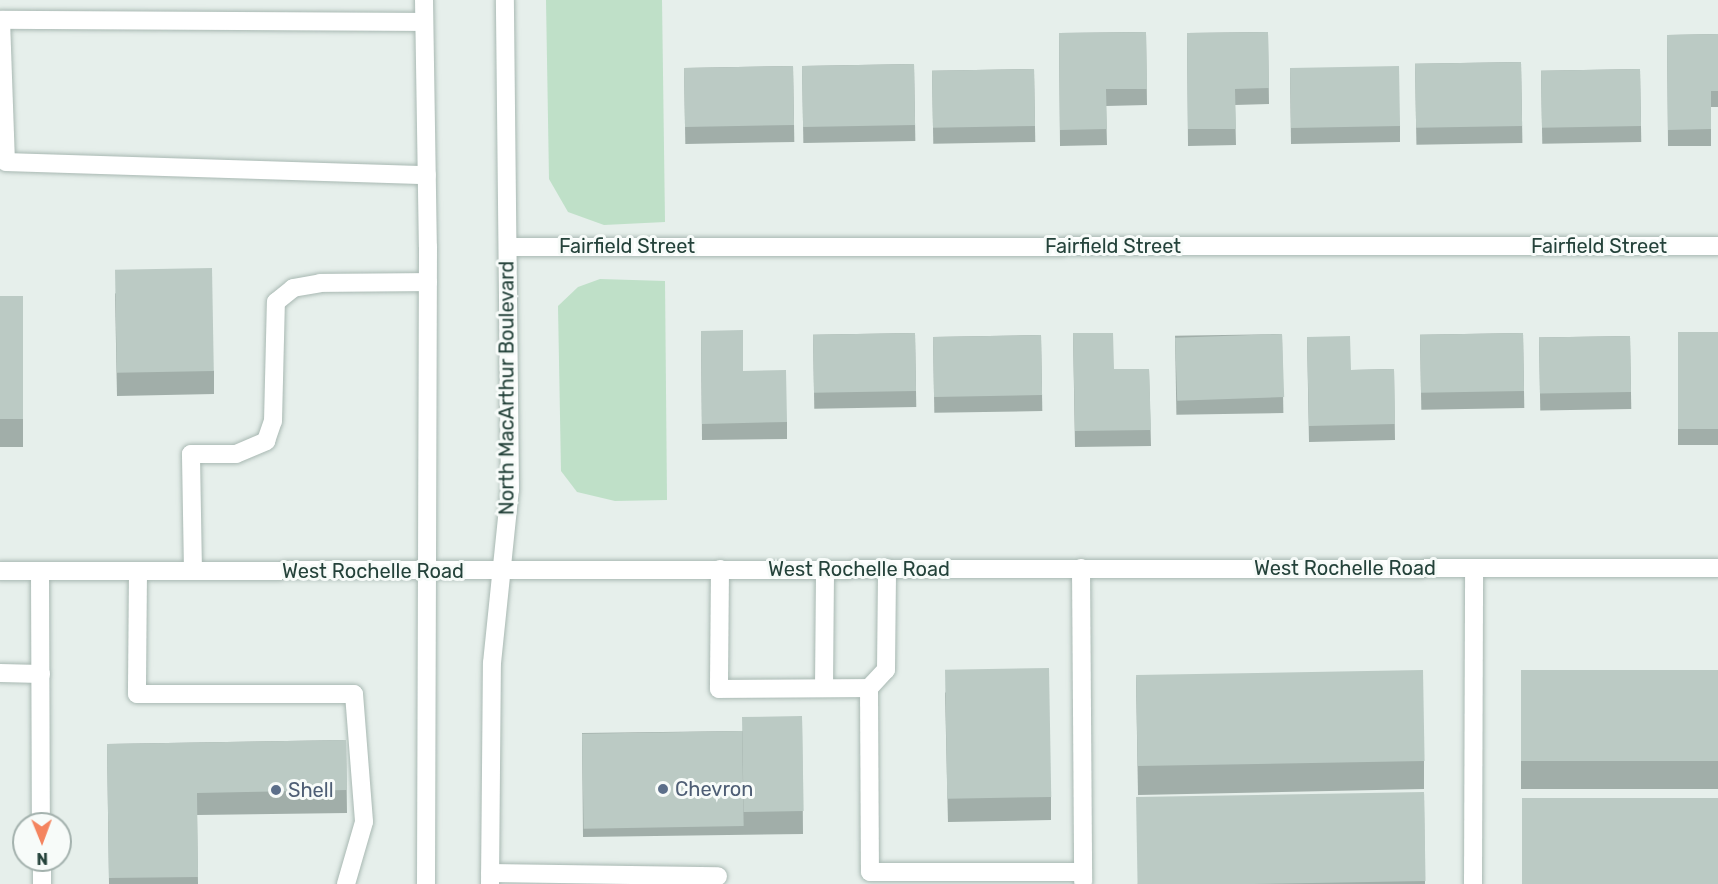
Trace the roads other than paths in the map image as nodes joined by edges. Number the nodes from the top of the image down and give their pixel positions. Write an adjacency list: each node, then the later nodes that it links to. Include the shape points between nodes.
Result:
1 (424, 0): 3 (main road)
2 (505, 0): 6 (main road, North MacArthur Boulevard)
3 (424, 22): 4 (main road); 4 (main road, via 1,21 6,162)
4 (427, 175): 7 (main road)
5 (1718, 246): 6 (main road, Fairfield Street)
6 (508, 247): 14 (main road, North MacArthur Boulevard, via 510,490)
7 (428, 282): 16 (main road, via 320,283 293,288 276,302 273,421 266,441 236,454 190,454); 17 (main road)
8 (886, 568): 9 (main road, West Rochelle Road); 13 (main road, West Rochelle Road); 23 (main road, via 886,669)
9 (1081, 568): 10 (main road, West Rochelle Road); 27 (main road)
10 (1474, 568): 11 (main road, West Rochelle Road); 30 (main road)
11 (1718, 568)
12 (720, 569): 13 (main road, West Rochelle Road); 14 (main road, West Rochelle Road); 22 (main road, via 719,689)
13 (825, 569): 22 (main road)
14 (501, 570): 17 (main road, West Rochelle Road); 26 (main road, North MacArthur Boulevard, via 492,663)
15 (138, 571): 16 (main road, West Rochelle Road); 19 (main road, West Rochelle Road); 28 (main road, via 137,694 354,694 364,822)
16 (193, 571): 17 (main road, West Rochelle Road)
17 (427, 571): 29 (main road)
18 (0, 572): 19 (main road, West Rochelle Road)
19 (40, 572): 21 (main road)
20 (0, 674): 21 (main road)
21 (41, 674): 24 (main road)
22 (824, 688): 23 (main road)
23 (869, 688): 27 (main road, via 870,872)
24 (41, 812)
25 (718, 876): 26 (main road)
26 (490, 878)
27 (1083, 878)
28 (346, 884)
29 (426, 884)
30 (1473, 884)

